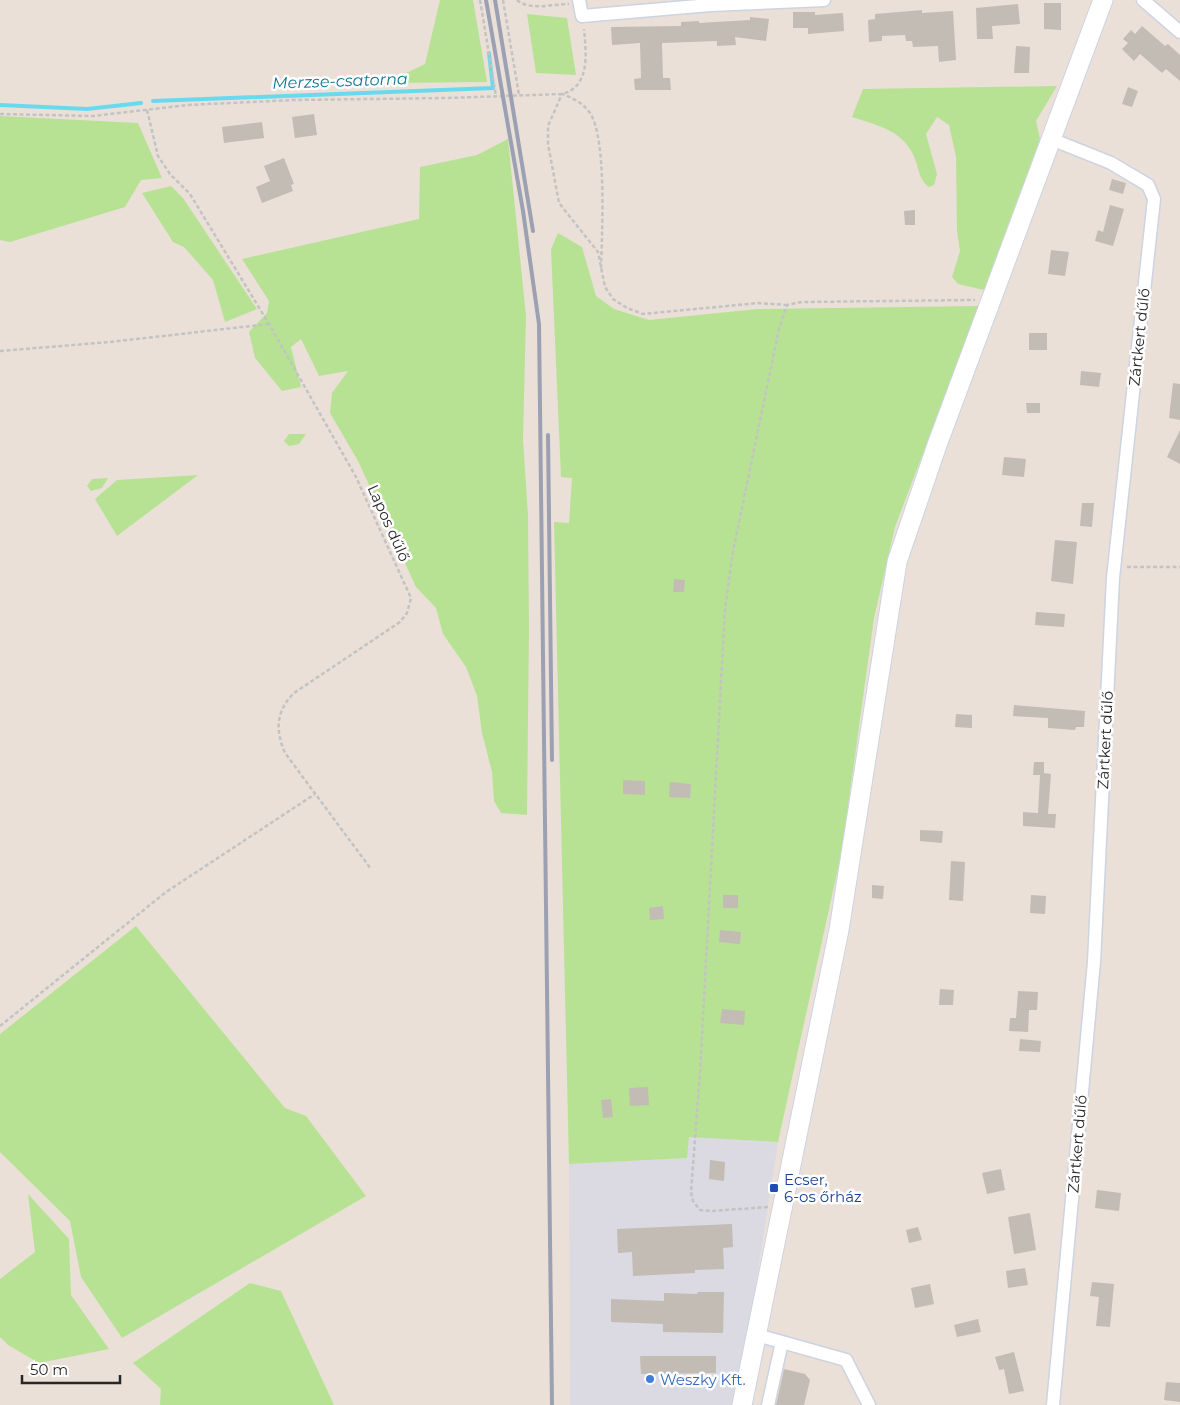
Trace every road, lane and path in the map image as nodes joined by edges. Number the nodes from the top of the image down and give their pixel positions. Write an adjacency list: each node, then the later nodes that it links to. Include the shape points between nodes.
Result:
1 (480, 0): 12 (path)
2 (503, 0): 11 (path)
3 (518, 0): 8 (path, via 522,5)
4 (824, 0): 7 (street)
5 (1103, 0): 15 (main road)
6 (1143, 0): 9 (street)
7 (711, 3): 8 (street)
8 (580, 7): 10 (path, via 585,66 578,83)
9 (1180, 32)
10 (562, 94): 11 (path); 16 (path, via 584,106 599,134); 16 (path, via 548,126 548,144 559,203 598,252)
11 (520, 95): 12 (path)
12 (496, 96): 13 (path, via 284,100)
13 (147, 110): 14 (path, via 94,116); 19 (path, Lapos dűlő, via 158,156 190,194)
14 (0, 114)
15 (1051, 139): 17 (main road); 21 (street, Zártkert dűlő, via 1111,163 1148,185 1154,199)
16 (602, 268): 18 (path, via 605,287 613,299 643,314 758,303)
17 (991, 301): 18 (path); 26 (main road, via 897,562 839,930)
18 (787, 304): 26 (path, via 778,329 759,418 725,609 691,1192 700,1210 712,1212)
19 (269, 324): 20 (path); 23 (path, Lapos dűlő, via 356,477 411,598 407,614 400,622 294,693 283,706 279,715 279,739 293,768)
20 (0, 351)
21 (1114, 567): 22 (path); 32 (street, Zártkert dűlő, via 1094,962)
22 (1180, 567)
23 (315, 794): 24 (path); 25 (path, via 166,892)
24 (370, 869)
25 (0, 1026)
26 (783, 1205): 27 (main road)
27 (757, 1335): 28 (street); 29 (main road)
28 (782, 1342): 30 (street); 31 (street, via 846,1360)
29 (742, 1405)
30 (768, 1405)
31 (869, 1405)
32 (1053, 1405)

